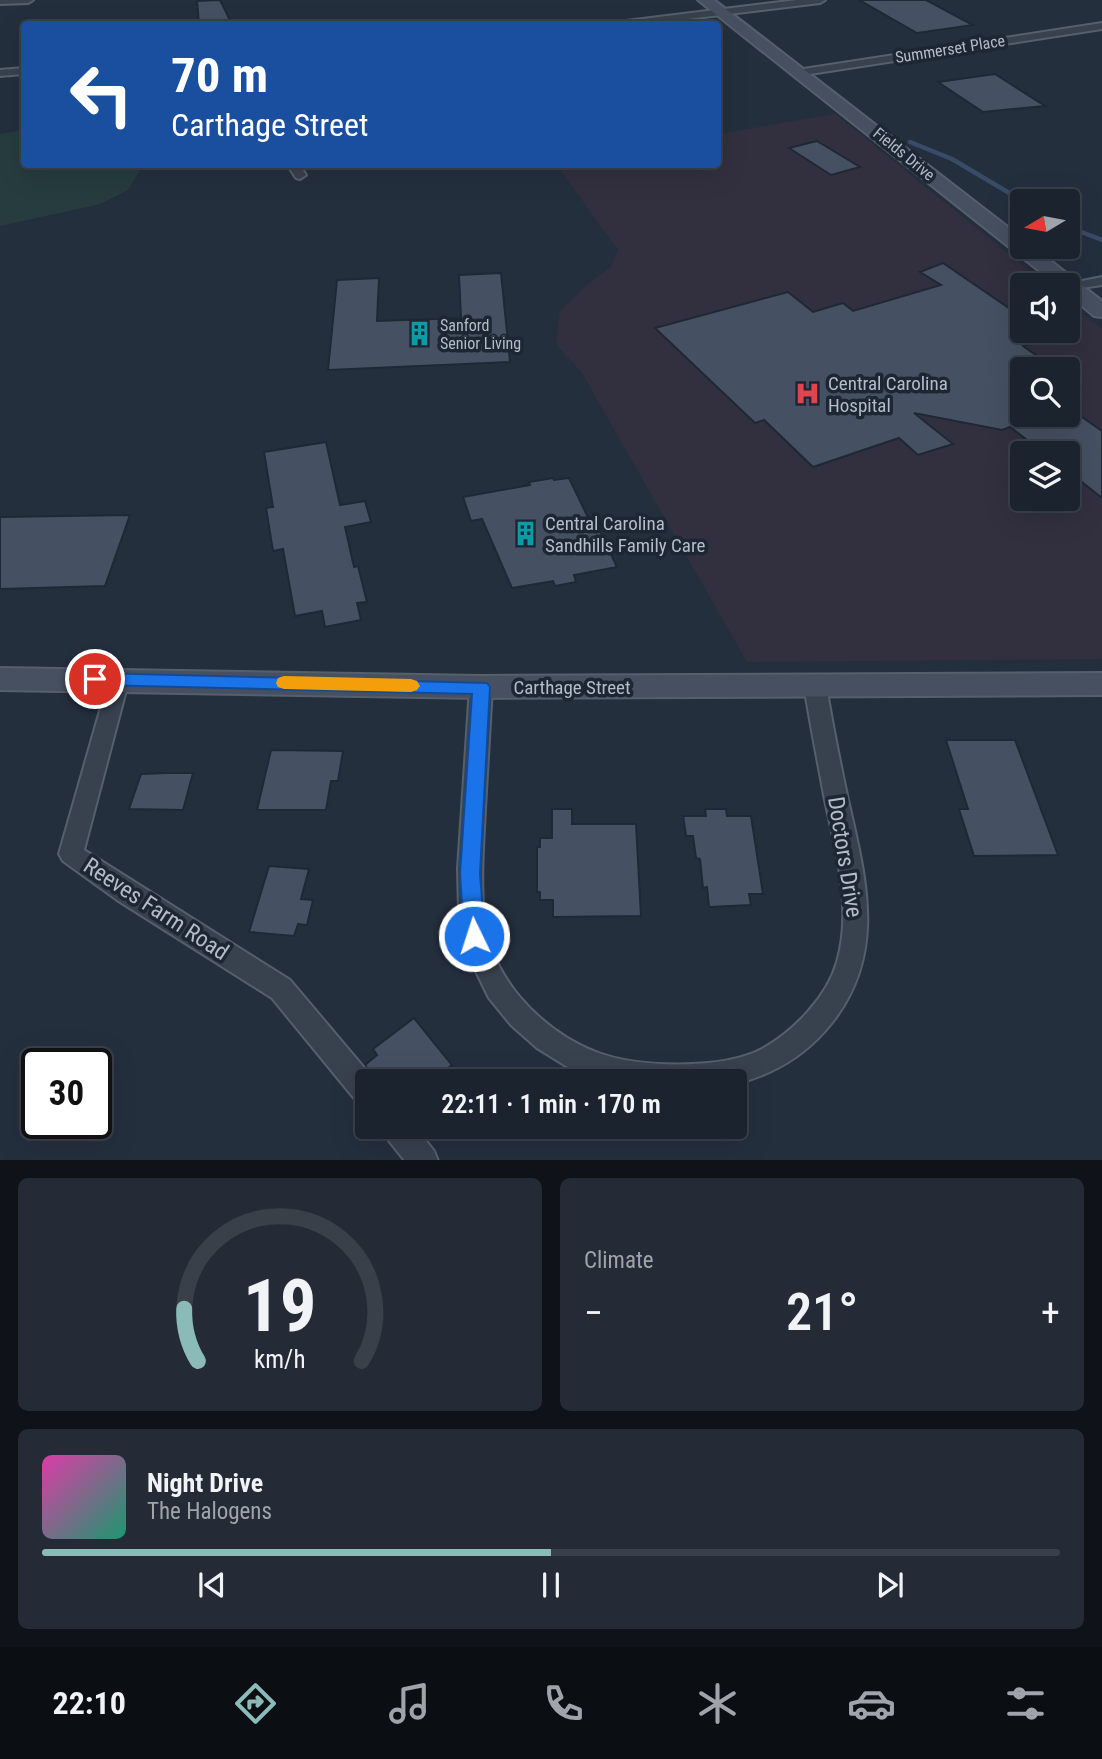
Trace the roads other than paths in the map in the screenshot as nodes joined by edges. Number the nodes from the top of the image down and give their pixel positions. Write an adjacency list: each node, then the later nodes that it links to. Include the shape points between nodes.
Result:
1 (28, 0): 4 (street)
2 (705, 0): 5 (street, Fields Drive)
3 (820, 0): 5 (street)
4 (0, 1)
5 (722, 14): 6 (street); 10 (street, Fields Drive)
6 (655, 21)
7 (1102, 26): 10 (street, Summerset Place)
8 (21, 71): 9 (street)
9 (0, 73)
10 (797, 73): 11 (street, Fields Drive, via 863,120)
11 (1053, 273)
12 (1102, 281): 13 (street)
13 (1080, 284)
14 (1080, 294): 15 (street, Fields Drive)
15 (1102, 311)
16 (0, 679): 17 (street, Carthage Street)
17 (119, 679): 20 (street, Carthage Street); 21 (street, Reeves Farm Road, via 71,854 281,989)
18 (1102, 684): 19 (street, Carthage Street)
19 (815, 685): 20 (street, Carthage Street); 20 (street, Doctors Drive, via 854,883 857,923 850,964 828,1007 771,1059 736,1071 692,1077 646,1076 592,1065 543,1038 512,1008 489,975 474,936 470,874)
20 (481, 687)
21 (355, 1077)
22 (406, 1139): 23 (street)
23 (424, 1160)

